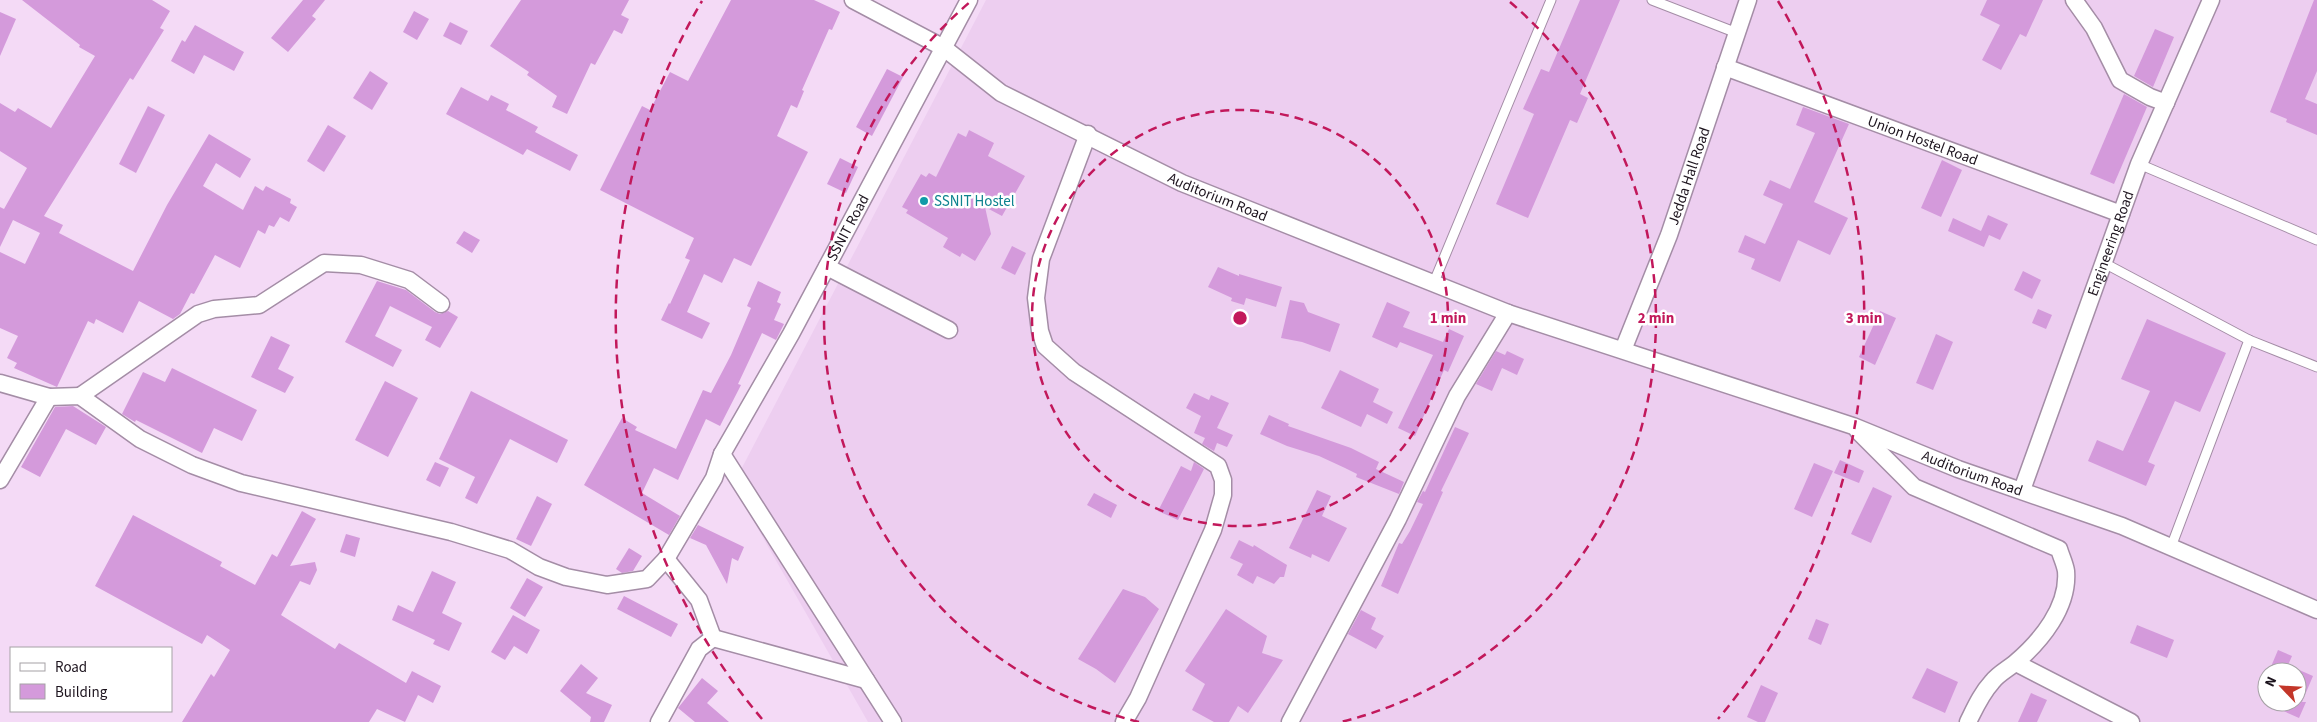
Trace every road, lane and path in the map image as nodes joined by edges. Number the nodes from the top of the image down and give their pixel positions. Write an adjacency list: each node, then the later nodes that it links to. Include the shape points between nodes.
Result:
1 (853, 0): 9 (street, Auditorium Road)
2 (969, 0): 9 (street, SSNIT Road)
3 (1551, 0): 18 (lane)
4 (1652, 0): 8 (lane)
5 (1748, 0): 8 (street, Jedda Hall Road)
6 (2074, 0): 11 (street, via 2094,28 2120,80)
7 (2211, 0): 11 (street, Engineering Road)
8 (1737, 33): 10 (street, Jedda Hall Road)
9 (944, 48): 12 (street, Auditorium Road, via 1001,93); 17 (street, SSNIT Road)
10 (1725, 67): 14 (street, Union Hostel Road); 23 (street, Jedda Hall Road, via 1669,236)
11 (2166, 104): 13 (street, Engineering Road)
12 (1088, 134): 18 (street, Auditorium Road, via 1182,182); 40 (street, via 1041,259 1036,298 1045,346 1074,372 1218,466 1223,480 1223,495 1213,530 1138,698)
13 (2139, 164): 14 (street, Engineering Road); 15 (lane)
14 (2122, 214): 16 (street, Engineering Road)
15 (2317, 240)
16 (2104, 263): 22 (lane); 31 (street, Engineering Road)
17 (827, 267): 21 (street); 29 (street, SSNIT Road)
18 (1434, 282): 20 (street, Auditorium Road)
19 (441, 304): 26 (street, via 409,280 361,265 324,263 259,304 198,314)
20 (1508, 312): 23 (street, Auditorium Road); 41 (street, via 1457,396 1398,519)
21 (949, 330)
22 (2249, 340): 24 (lane); 32 (lane)
23 (1624, 350): 28 (street, Auditorium Road)
24 (2317, 367)
25 (0, 383): 27 (street)
26 (80, 396): 27 (street); 33 (street, SSNIT Road, via 140,440 240,483 451,532 510,550 539,567 566,577 607,585 647,579)
27 (49, 397): 30 (street)
28 (1853, 426): 31 (street, Auditorium Road, via 1958,469); 36 (street, via 1914,488 2059,549 2066,571 2064,591 2041,638)
29 (722, 454): 33 (street, SSNIT Road, via 714,478); 37 (street)
30 (0, 480)
31 (2022, 490): 32 (street, Auditorium Road)
32 (2171, 547): 34 (street, Auditorium Road)
33 (666, 559): 35 (street, via 699,600)
34 (2317, 610)
35 (713, 638): 37 (street); 38 (street, via 699,649)
36 (2016, 663): 42 (street, via 1992,681); 43 (street)
37 (866, 680): 39 (street)
38 (659, 722)
39 (893, 722)
40 (1124, 722)
41 (1290, 722)
42 (1968, 722)
43 (2132, 722)

